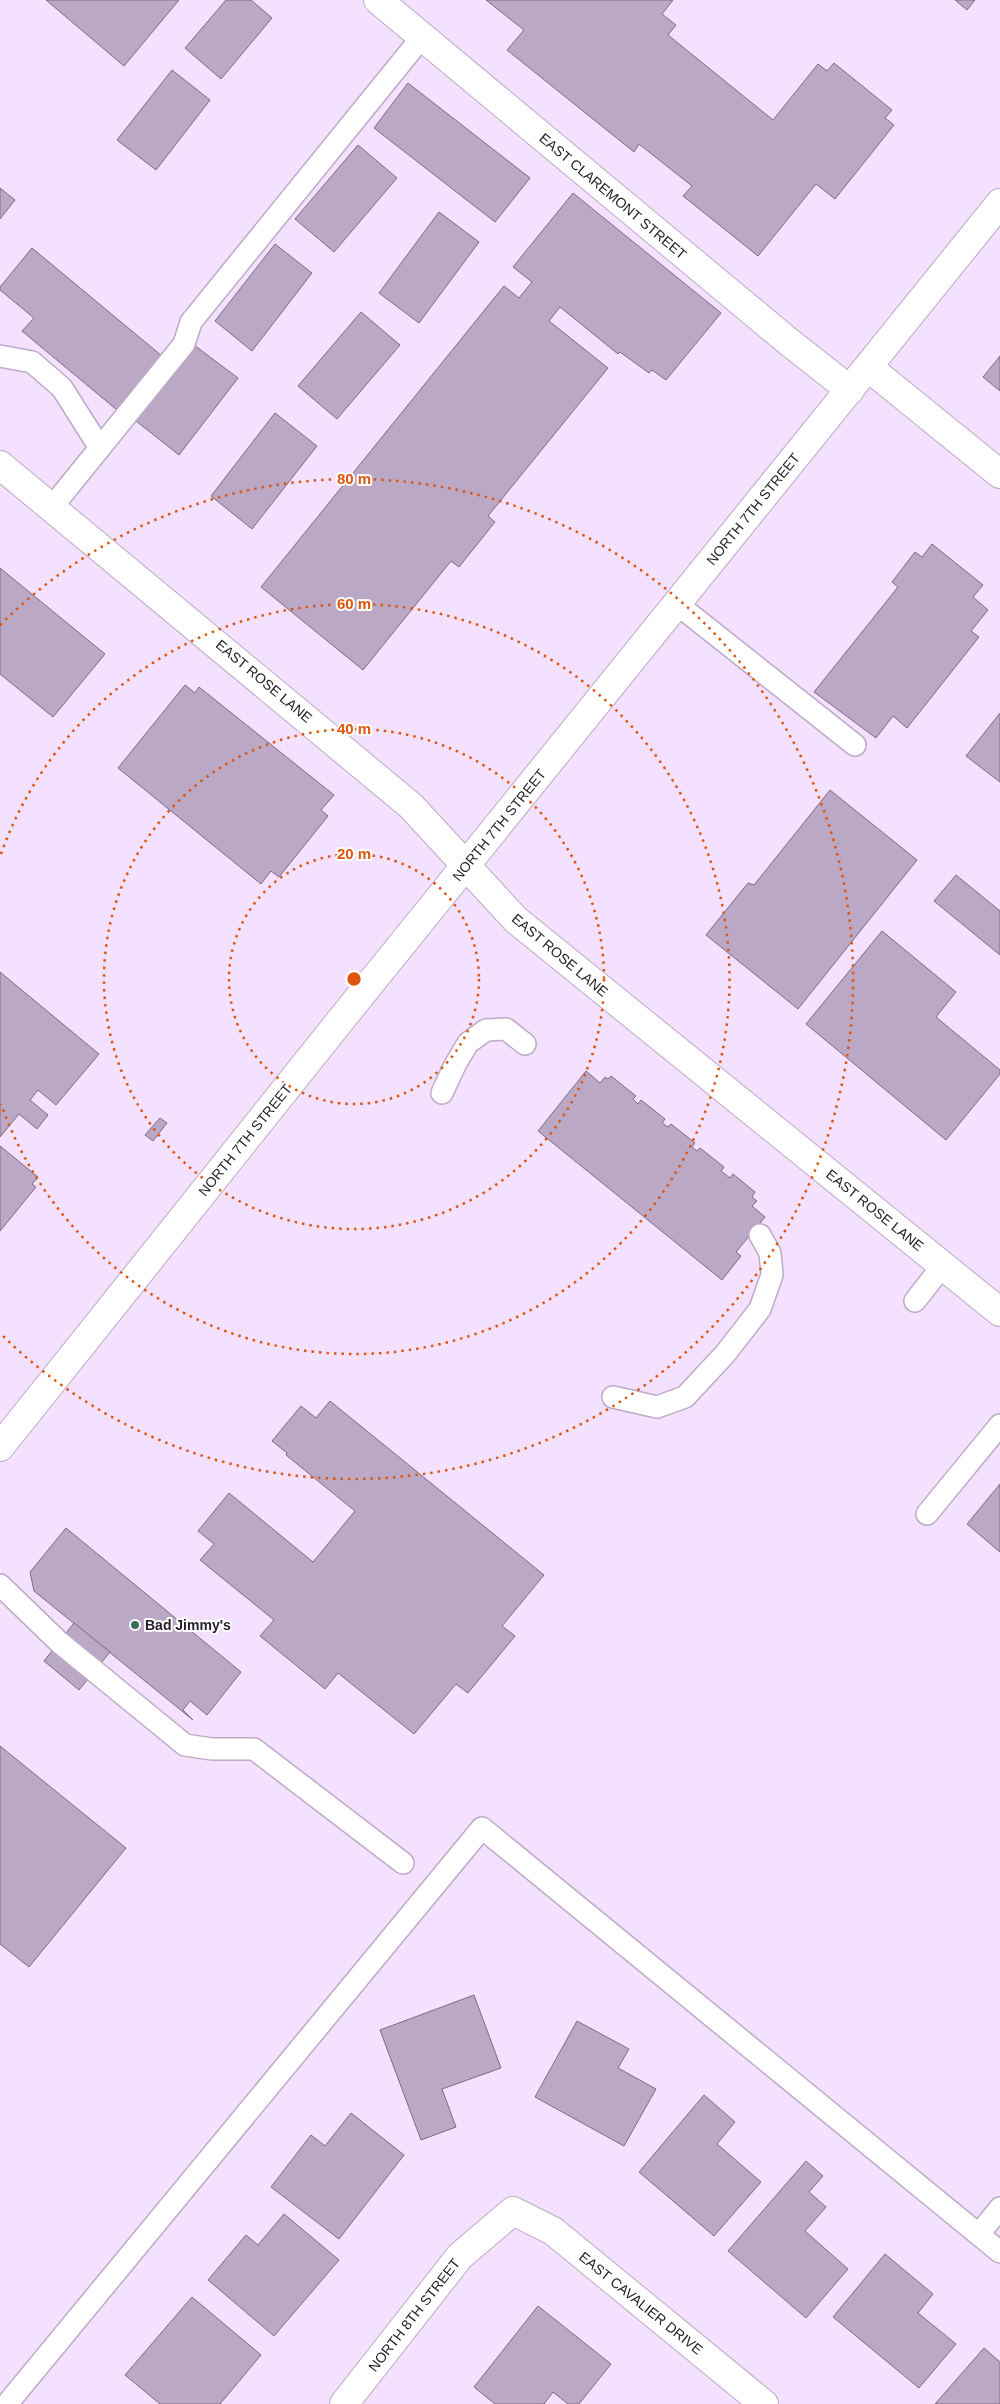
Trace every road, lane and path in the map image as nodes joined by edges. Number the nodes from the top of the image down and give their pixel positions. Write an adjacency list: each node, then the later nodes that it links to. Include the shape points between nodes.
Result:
1 (378, 0): 2 (street, EAST CLAREMONT STREET)
2 (422, 37): 6 (street, EAST CLAREMONT STREET); 7 (lane, via 191,322 184,344)
3 (1000, 204): 5 (street, NORTH 7TH STREET)
4 (0, 356): 7 (lane, via 32,362 62,388)
5 (868, 367): 6 (street, NORTH 7TH STREET); 9 (street)
6 (850, 390): 11 (street, NORTH 7TH STREET)
7 (100, 448): 10 (lane)
8 (0, 464): 10 (street, EAST ROSE LANE)
9 (1000, 474)
10 (52, 507): 13 (street, EAST ROSE LANE, via 398,794)
11 (677, 604): 12 (lane); 13 (street, NORTH 7TH STREET)
12 (855, 745)
13 (466, 866): 17 (street, EAST ROSE LANE, via 516,920); 22 (street, NORTH 7TH STREET)
14 (525, 1044): 15 (lane, via 506,1029 486,1030 468,1044)
15 (442, 1093)
16 (760, 1235): 20 (lane, via 770,1253 772,1275 760,1309 725,1354 685,1397 657,1407)
17 (943, 1265): 18 (lane); 19 (street, EAST ROSE LANE)
18 (915, 1301)
19 (1000, 1312)
20 (612, 1397)
21 (1000, 1425): 23 (lane)
22 (0, 1447)
23 (927, 1514)
24 (0, 1585): 25 (lane, via 59,1642 185,1745 254,1749)
25 (403, 1864)
26 (1000, 2208): 28 (lane)
27 (513, 2211): 31 (street, NORTH 8TH STREET, via 460,2256); 32 (street, EAST CAVALIER DRIVE, via 553,2231)
28 (979, 2234): 29 (lane); 30 (lane, via 482,1828)
29 (1000, 2252)
30 (7, 2404)
31 (344, 2404)
32 (764, 2404)

